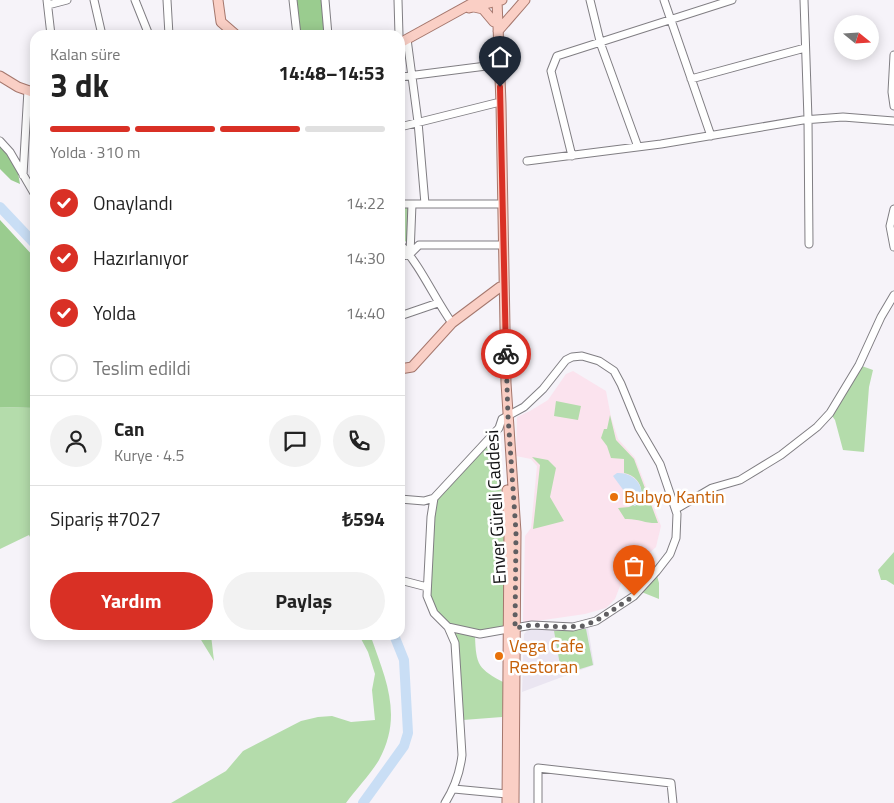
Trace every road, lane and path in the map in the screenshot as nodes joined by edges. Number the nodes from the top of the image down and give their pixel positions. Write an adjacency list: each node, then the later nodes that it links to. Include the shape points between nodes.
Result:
1 (67, 0): 15 (street)
2 (94, 0): 20 (street)
3 (135, 0): 21 (street)
4 (167, 0): 22 (street)
5 (218, 0): 23 (main road, via 221,22)
6 (293, 0): 24 (street)
7 (325, 0): 25 (street)
8 (398, 0): 26 (street)
9 (525, 0): 18 (main road)
10 (590, 0): 28 (street)
11 (664, 0): 17 (street)
12 (732, 0): 17 (street)
13 (804, 0): 29 (street)
14 (496, 1): 16 (main road); 18 (main road, Enver Güreli Caddesi)
15 (47, 2): 19 (street)
16 (474, 2): 18 (main road); 27 (main road)
17 (671, 19): 28 (street); 36 (street)
18 (496, 26): 32 (main road, Enver Güreli Caddesi); 69 (main road, Enver Güreli Caddesi)
19 (50, 30)
20 (101, 30)
21 (147, 30)
22 (169, 30)
23 (230, 30)
24 (296, 30)
25 (328, 30)
26 (401, 30)
27 (405, 37)
28 (600, 42): 47 (street); 48 (street, via 557,56 551,71)
29 (806, 48): 36 (street); 41 (street)
30 (405, 49): 33 (street)
31 (894, 55): 40 (street)
32 (494, 65): 33 (street); 39 (main road, Enver Güreli Caddesi)
33 (413, 75): 35 (street); 43 (street)
34 (0, 76): 37 (main road)
35 (405, 76)
36 (692, 79): 45 (street)
37 (30, 92)
38 (30, 102): 50 (street)
39 (496, 103): 43 (street); 55 (main road, Enver Güreli Caddesi)
40 (894, 106)
41 (808, 119): 42 (street, via 844,117); 45 (street); 57 (street)
42 (894, 121)
43 (418, 122): 44 (street); 54 (street)
44 (405, 126)
45 (711, 136): 47 (street)
46 (0, 141): 50 (street)
47 (638, 147): 48 (street)
48 (572, 156): 49 (street)
49 (527, 162)
50 (23, 175): 51 (street)
51 (30, 187)
52 (405, 204): 53 (street)
53 (412, 204): 54 (street); 61 (street)
54 (425, 204): 55 (street)
55 (498, 204): 58 (main road, Enver Güreli Caddesi)
56 (894, 209): 59 (street, via 890,226)
57 (809, 244)
58 (499, 245): 61 (street, via 419,245); 63 (main road, Enver Güreli Caddesi)
59 (894, 246)
60 (405, 249): 61 (street)
61 (410, 254): 62 (street); 65 (street)
62 (405, 256)
63 (500, 287): 67 (main road); 69 (main road, Enver Güreli Caddesi)
64 (894, 295): 72 (street, via 859,365 830,413 816,427 782,455 740,480 712,488)
65 (438, 303): 66 (street); 67 (street)
66 (405, 314)
67 (452, 323): 68 (main road, via 412,367)
68 (405, 368)
69 (505, 417): 70 (street, via 499,428); 72 (street, via 543,390 566,360 582,356 599,361 614,371 621,384 639,428 660,464); 76 (main road, Enver Güreli Caddesi)
70 (434, 498): 71 (street, via 424,501); 74 (street)
71 (405, 499)
72 (676, 509): 76 (street, via 676,538 670,554 634,596 596,621 582,626)
73 (405, 581): 74 (street)
74 (427, 587): 75 (street, via 434,613)
75 (448, 627): 76 (street, via 480,634); 77 (street, via 454,643 462,755)
76 (512, 628): 78 (main road, Enver Güreli Caddesi); 80 (main road, Enver Güreli Caddesi)
77 (454, 789): 78 (street); 79 (street)
78 (507, 798)
79 (445, 803)
80 (514, 803)
81 (538, 803): 82 (street, via 538,768 671,783)
82 (673, 803)

